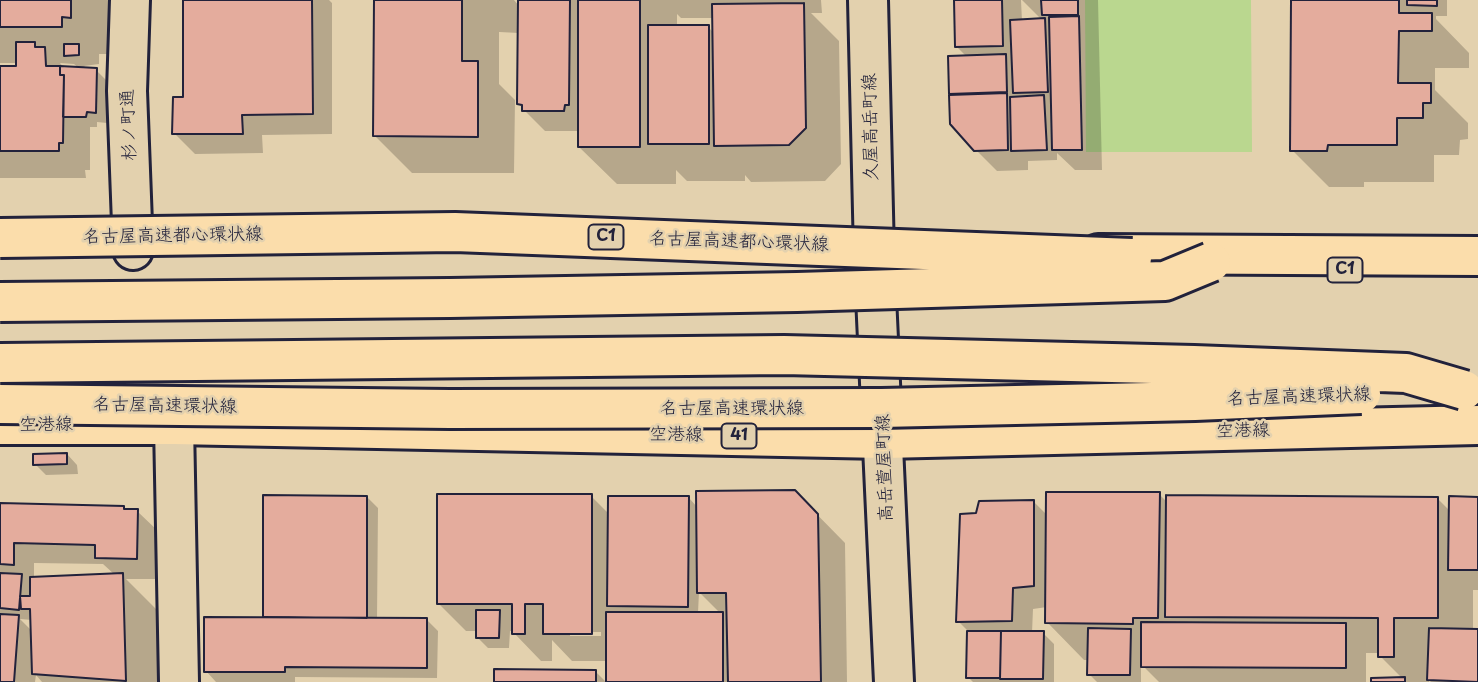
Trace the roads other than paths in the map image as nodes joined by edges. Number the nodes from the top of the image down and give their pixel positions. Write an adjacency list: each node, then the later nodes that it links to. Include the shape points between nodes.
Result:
1 (130, 0): 5 (street, 杉ノ町通, via 127,91)
2 (868, 0): 6 (street, 久屋高岳町線)
3 (0, 238): 8 (highway, 名古屋高速都心環状線 / C1, bridge, via 455,232)
4 (0, 249): 5 (highway)
5 (133, 250): 6 (highway)
6 (874, 254): 7 (highway); 17 (street, 高岳萱屋町線)
7 (1478, 256)
8 (1211, 262): 9 (highway, 名古屋高速都心環状線 / C1); 10 (highway, bridge, via 1165,281 741,293)
9 (1478, 278)
10 (0, 302)
11 (0, 363): 12 (highway, bridge, via 784,355 1406,373)
12 (1471, 390): 13 (highway, 名古屋高速環状線, bridge, via 881,408)
13 (0, 404)
14 (0, 425): 15 (highway, 空港線 / 41)
15 (174, 425): 17 (highway, 空港線 / 41); 18 (street)
16 (1478, 425): 17 (highway, 空港線 / 41)
17 (884, 439): 19 (street, 高岳萱屋町線)
18 (179, 682)
19 (894, 682)

